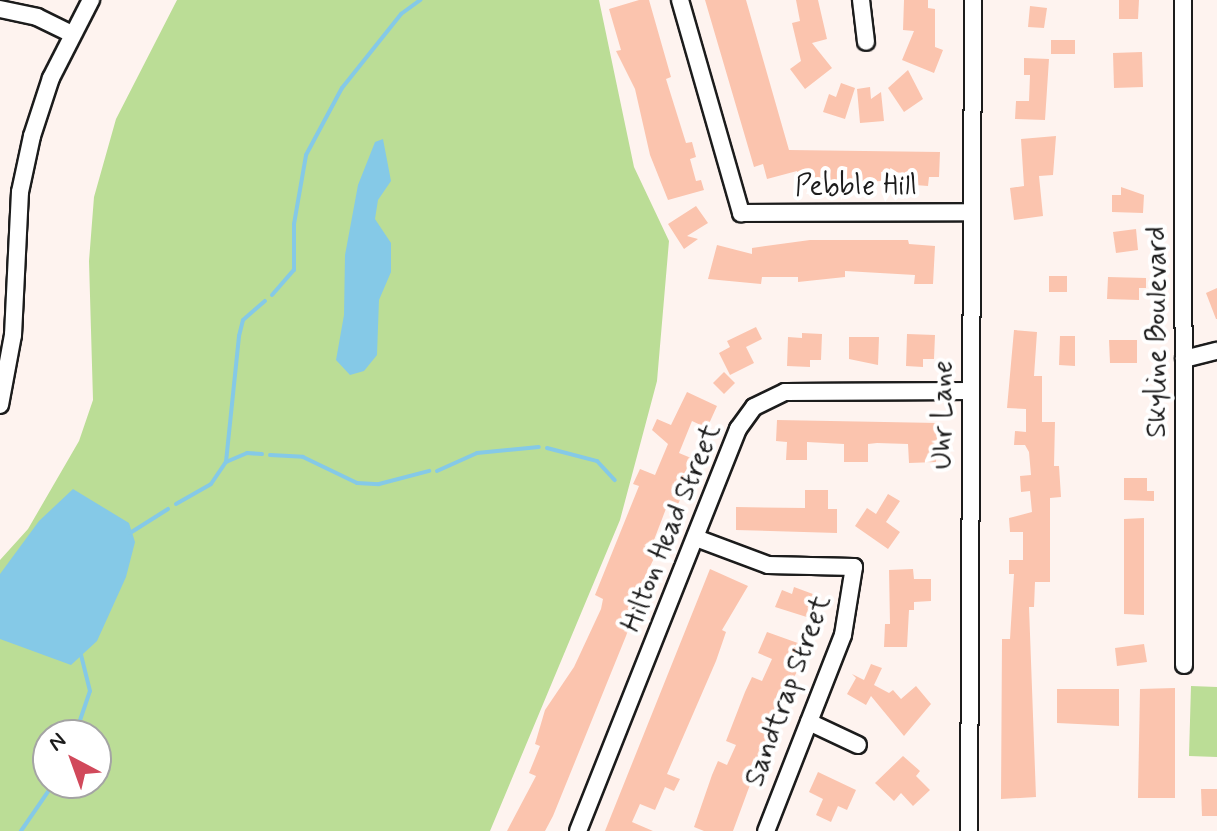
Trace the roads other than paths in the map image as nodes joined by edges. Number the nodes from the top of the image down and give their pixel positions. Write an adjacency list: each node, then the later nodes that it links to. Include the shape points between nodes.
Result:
1 (91, 0): 7 (street)
2 (680, 0): 9 (street, Pebble Hill, via 741,213)
3 (861, 0): 8 (street)
4 (973, 0): 9 (street, Uhr Lane)
5 (1183, 0): 11 (street, Skyline Boulevard)
6 (0, 9): 7 (street, via 37,17)
7 (72, 34): 13 (street, via 51,78 20,192 13,335)
8 (866, 42)
9 (971, 212): 12 (street, Uhr Lane)
10 (1217, 351): 11 (street)
11 (1184, 359): 15 (street, Skyline Boulevard)
12 (970, 391): 14 (street, Hilton Head Street, via 785,392 770,397 754,407 738,429); 20 (street, Uhr Lane)
13 (0, 405)
14 (696, 538): 16 (street, Sandtrap Street, via 768,565 854,567 848,620); 18 (street, Hilton Head Street)
15 (1184, 665)
16 (809, 722): 17 (street); 19 (street, Sandtrap Street)
17 (858, 745)
18 (578, 831)
19 (766, 831)
20 (969, 831)

